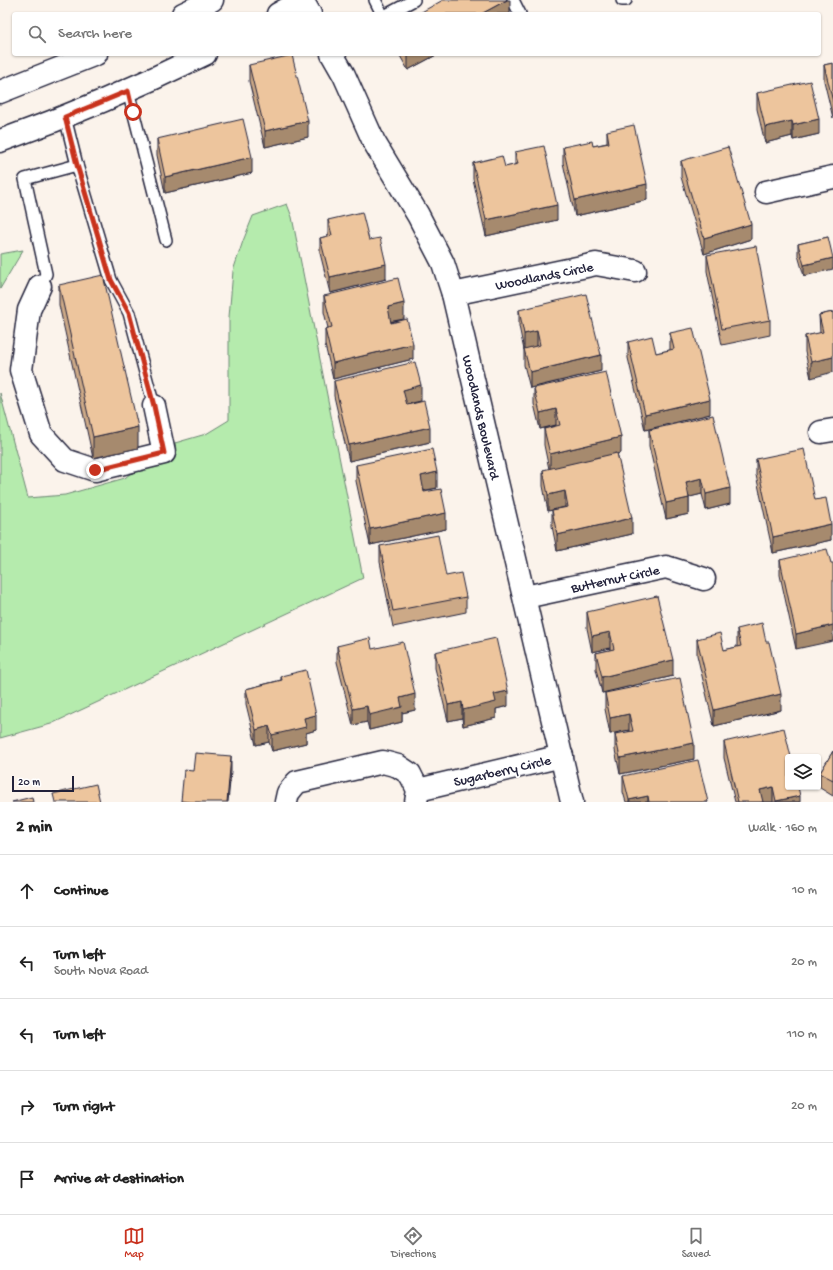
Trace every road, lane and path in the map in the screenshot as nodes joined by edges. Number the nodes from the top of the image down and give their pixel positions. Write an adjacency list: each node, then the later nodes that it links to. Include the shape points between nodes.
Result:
1 (212, 0): 8 (street)
2 (375, 0): 10 (lane)
3 (414, 0): 11 (lane)
4 (513, 0): 12 (lane)
5 (622, 0): 6 (lane)
6 (626, 0)
7 (304, 4): 9 (street)
8 (187, 12)
9 (283, 12)
10 (381, 12)
11 (392, 12)
12 (519, 12)
13 (91, 56): 17 (street)
14 (200, 56): 16 (street)
15 (333, 56): 26 (street, Woodlands Boulevard, via 374,142 418,215 443,263)
16 (128, 91): 18 (street); 23 (lane)
17 (0, 92)
18 (65, 117): 19 (street); 20 (lane)
19 (0, 140)
20 (77, 165): 25 (lane, via 25,179 46,274); 27 (lane, via 111,280 129,313)
21 (833, 177): 22 (street)
22 (766, 192)
23 (166, 240)
24 (635, 271): 26 (street, Woodlands Circle, via 596,264)
25 (40, 286): 27 (street, via 29,310 22,370 41,434 65,460 95,470 164,453)
26 (453, 294): 29 (street, Woodlands Boulevard)
27 (154, 406)
28 (704, 579): 29 (street, Butternut Circle, via 666,567)
29 (525, 597): 30 (street, Woodlands Boulevard)
30 (562, 756): 31 (street, Sugarberry Circle); 33 (street, Woodlands Boulevard)
31 (417, 796): 32 (street, Sugarberry Circle, via 410,774 398,766 382,762 298,782 288,793)
32 (286, 802)
33 (572, 802)

